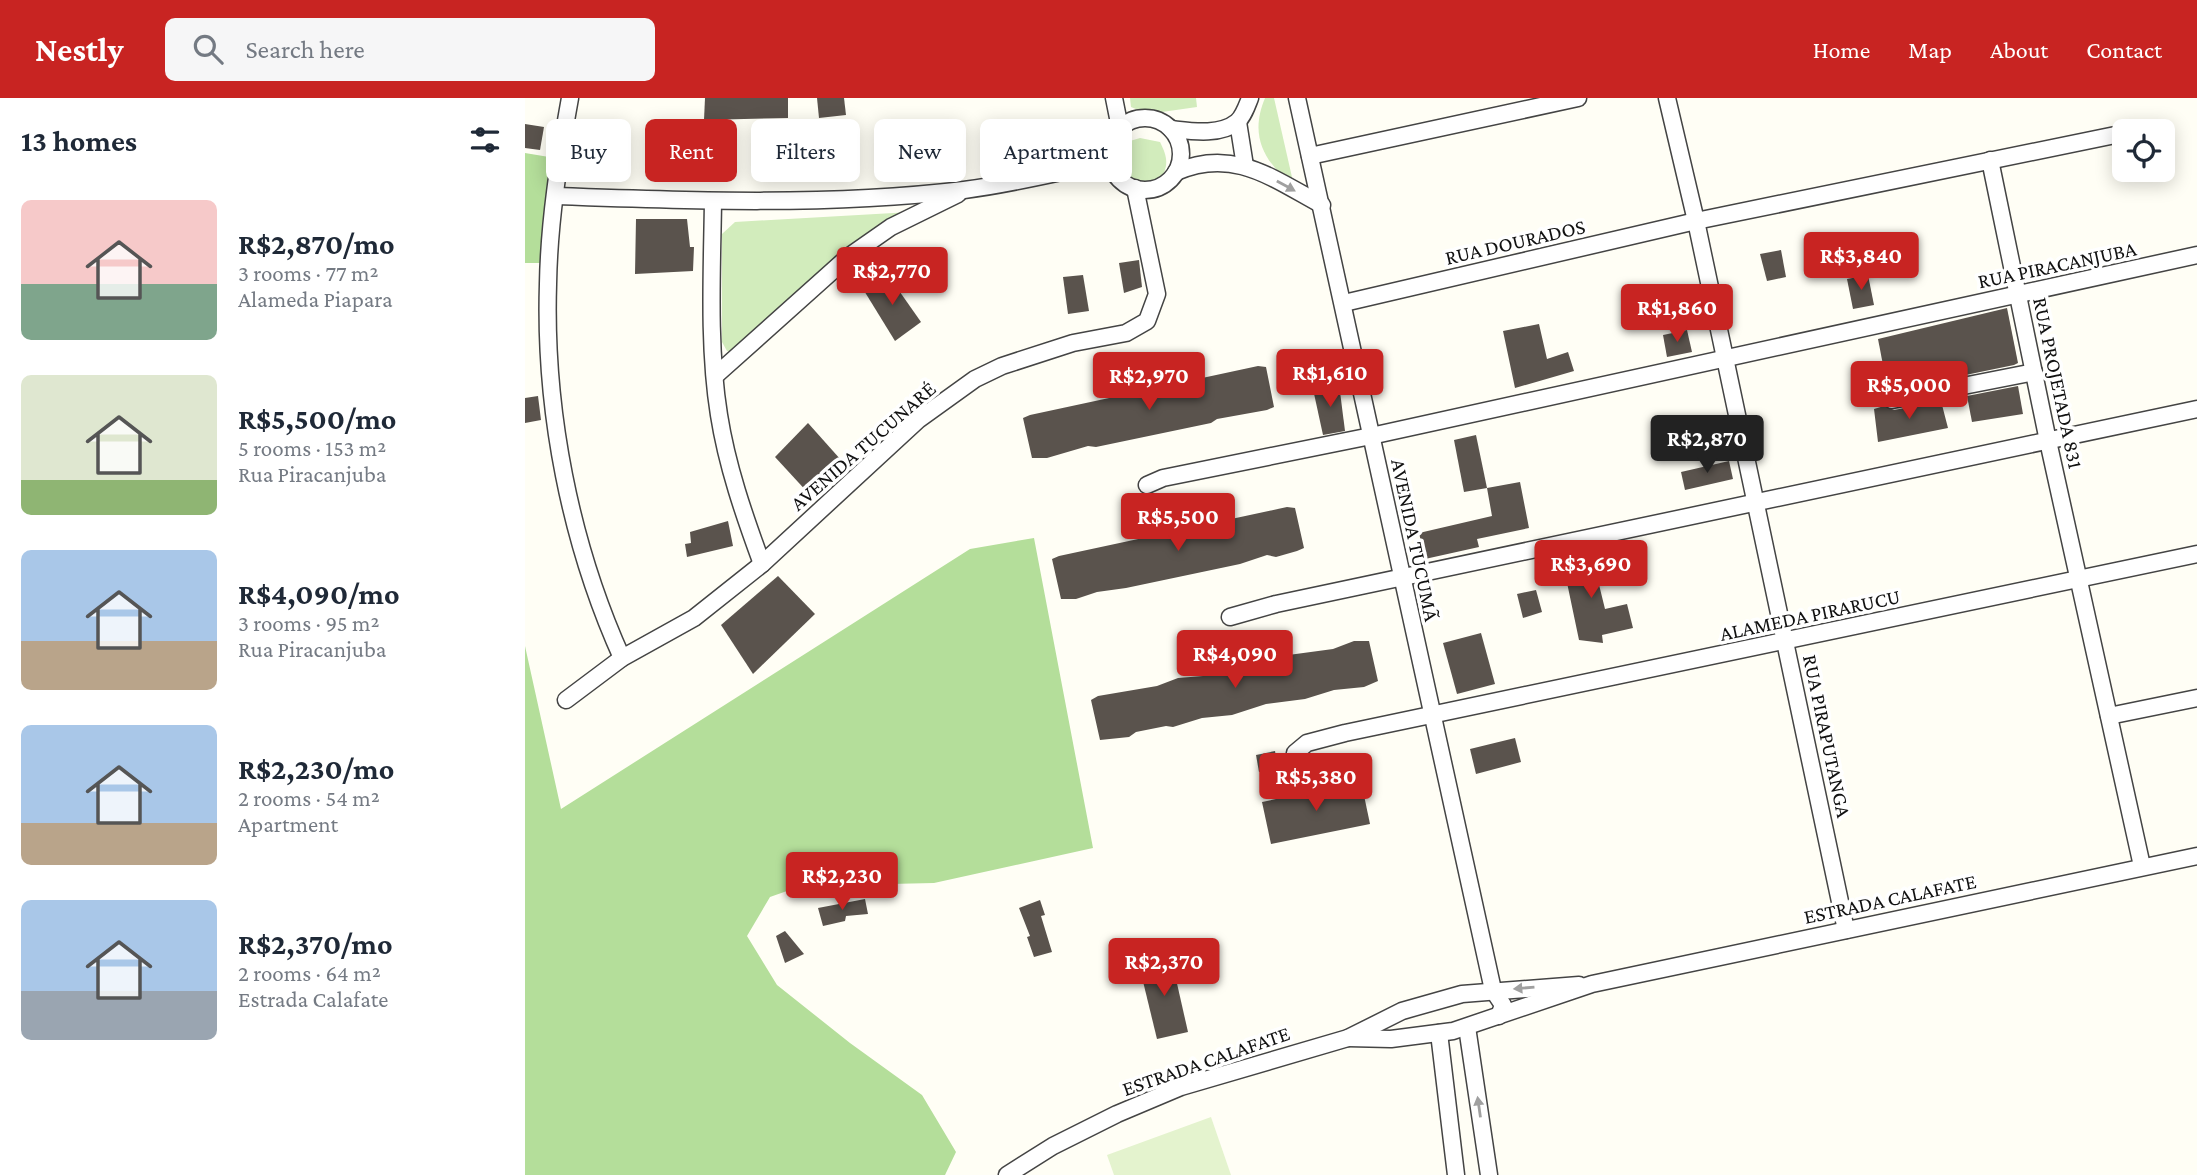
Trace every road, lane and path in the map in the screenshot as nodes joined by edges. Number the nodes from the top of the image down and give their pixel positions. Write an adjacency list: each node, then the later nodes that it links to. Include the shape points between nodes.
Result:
1 (570, 98): 20 (street)
2 (1114, 98): 7 (street)
3 (1250, 98): 9 (street)
4 (1297, 98): 12 (street, AVENIDA TUCUMÃ)
5 (1578, 98): 12 (street)
6 (1667, 98): 23 (street, RUA PIRAPUTANGA)
7 (1118, 119)
8 (1132, 121): 10 (street, via 1146,118)
9 (1237, 122): 10 (street, via 1206,131); 14 (street)
10 (1171, 129): 15 (street, via 1180,145)
11 (2112, 136): 13 (street)
12 (1310, 156): 22 (street, AVENIDA TUCUMÃ)
13 (1990, 160): 23 (street); 25 (street, RUA PROJETADA 831)
14 (1245, 166): 15 (street, via 1213,161); 22 (street, one-way to 22)
15 (1176, 172): 18 (street, via 1162,185)
16 (1006, 182): 19 (street)
17 (1124, 182): 18 (street)
18 (1135, 188): 37 (street, AVENIDA TUCUNARÉ, via 1157,294 1147,321 1126,333 1035,354 975,379 918,420)
19 (965, 190): 21 (street, via 787,202); 29 (street, via 891,228 848,257)
20 (556, 196): 21 (street); 42 (street, via 548,285 554,405 583,553)
21 (713, 202): 29 (street)
22 (1322, 205): 26 (street, AVENIDA TUCUMÃ)
23 (1696, 221): 26 (street, RUA DOURADOS); 27 (street, RUA PIRAPUTANGA)
24 (2197, 255): 25 (street, RUA PIRACANJUBA)
25 (2018, 296): 27 (street, RUA PIRACANJUBA); 28 (street, RUA PROJETADA 831)
26 (1344, 303): 32 (street, AVENIDA TUCUMÃ)
27 (1725, 357): 32 (street, RUA PIRACANJUBA); 35 (street, RUA PIRAPUTANGA)
28 (2034, 372): 30 (street); 33 (street, RUA PROJETADA 831)
29 (715, 376): 37 (street, via 730,464)
30 (1892, 400)
31 (2197, 409): 33 (street)
32 (1371, 436): 34 (street, RUA PIRACANJUBA); 38 (street, AVENIDA TUCUMÃ)
33 (2048, 441): 35 (street); 39 (street, RUA PROJETADA 831)
34 (1147, 485)
35 (1755, 504): 38 (street); 41 (street, RUA PIRAPUTANGA)
36 (2197, 554): 39 (street, ALAMEDA PIRARUCU)
37 (762, 564): 42 (street, AVENIDA TUCUNARÉ, via 694,618)
38 (1403, 578): 40 (street); 46 (street, AVENIDA TUCUMÃ)
39 (2080, 580): 41 (street, ALAMEDA PIRARUCU); 45 (street, RUA PROJETADA 831)
40 (1230, 617)
41 (1785, 642): 46 (street, ALAMEDA PIRARUCU); 50 (street, RUA PIRAPUTANGA)
42 (622, 658): 44 (street, AVENIDA TUCUNARÉ)
43 (2197, 698): 45 (street)
44 (566, 700)
45 (2109, 716): 49 (street, RUA PROJETADA 831)
46 (1431, 717): 47 (street, via 1307,743); 52 (street, AVENIDA TUCUMÃ)
47 (1295, 753)
48 (2197, 856): 49 (street, ESTRADA CALAFATE)
49 (2142, 866): 50 (street, ESTRADA CALAFATE)
50 (1846, 930): 51 (street, ESTRADA CALAFATE)
51 (1592, 984): 52 (street, ESTRADA CALAFATE, one-way to 52); 54 (street, ESTRADA CALAFATE)
52 (1493, 990): 53 (street, ESTRADA CALAFATE); 54 (street, AVENIDA TUCUMÃ, via 1503,1005)
53 (1420, 1005): 57 (street, via 1411,1017); 58 (street, ESTRADA CALAFATE)
54 (1499, 1016): 55 (street, ESTRADA CALAFATE)
55 (1467, 1027): 56 (street, ESTRADA CALAFATE); 61 (street, one-way to 55)
56 (1439, 1033): 57 (street, ESTRADA CALAFATE); 60 (street)
57 (1420, 1036): 58 (street, ESTRADA CALAFATE)
58 (1348, 1038): 59 (street, ESTRADA CALAFATE, via 1181,1087 1053,1146)
59 (1007, 1175)
60 (1457, 1175)
61 (1489, 1175)

